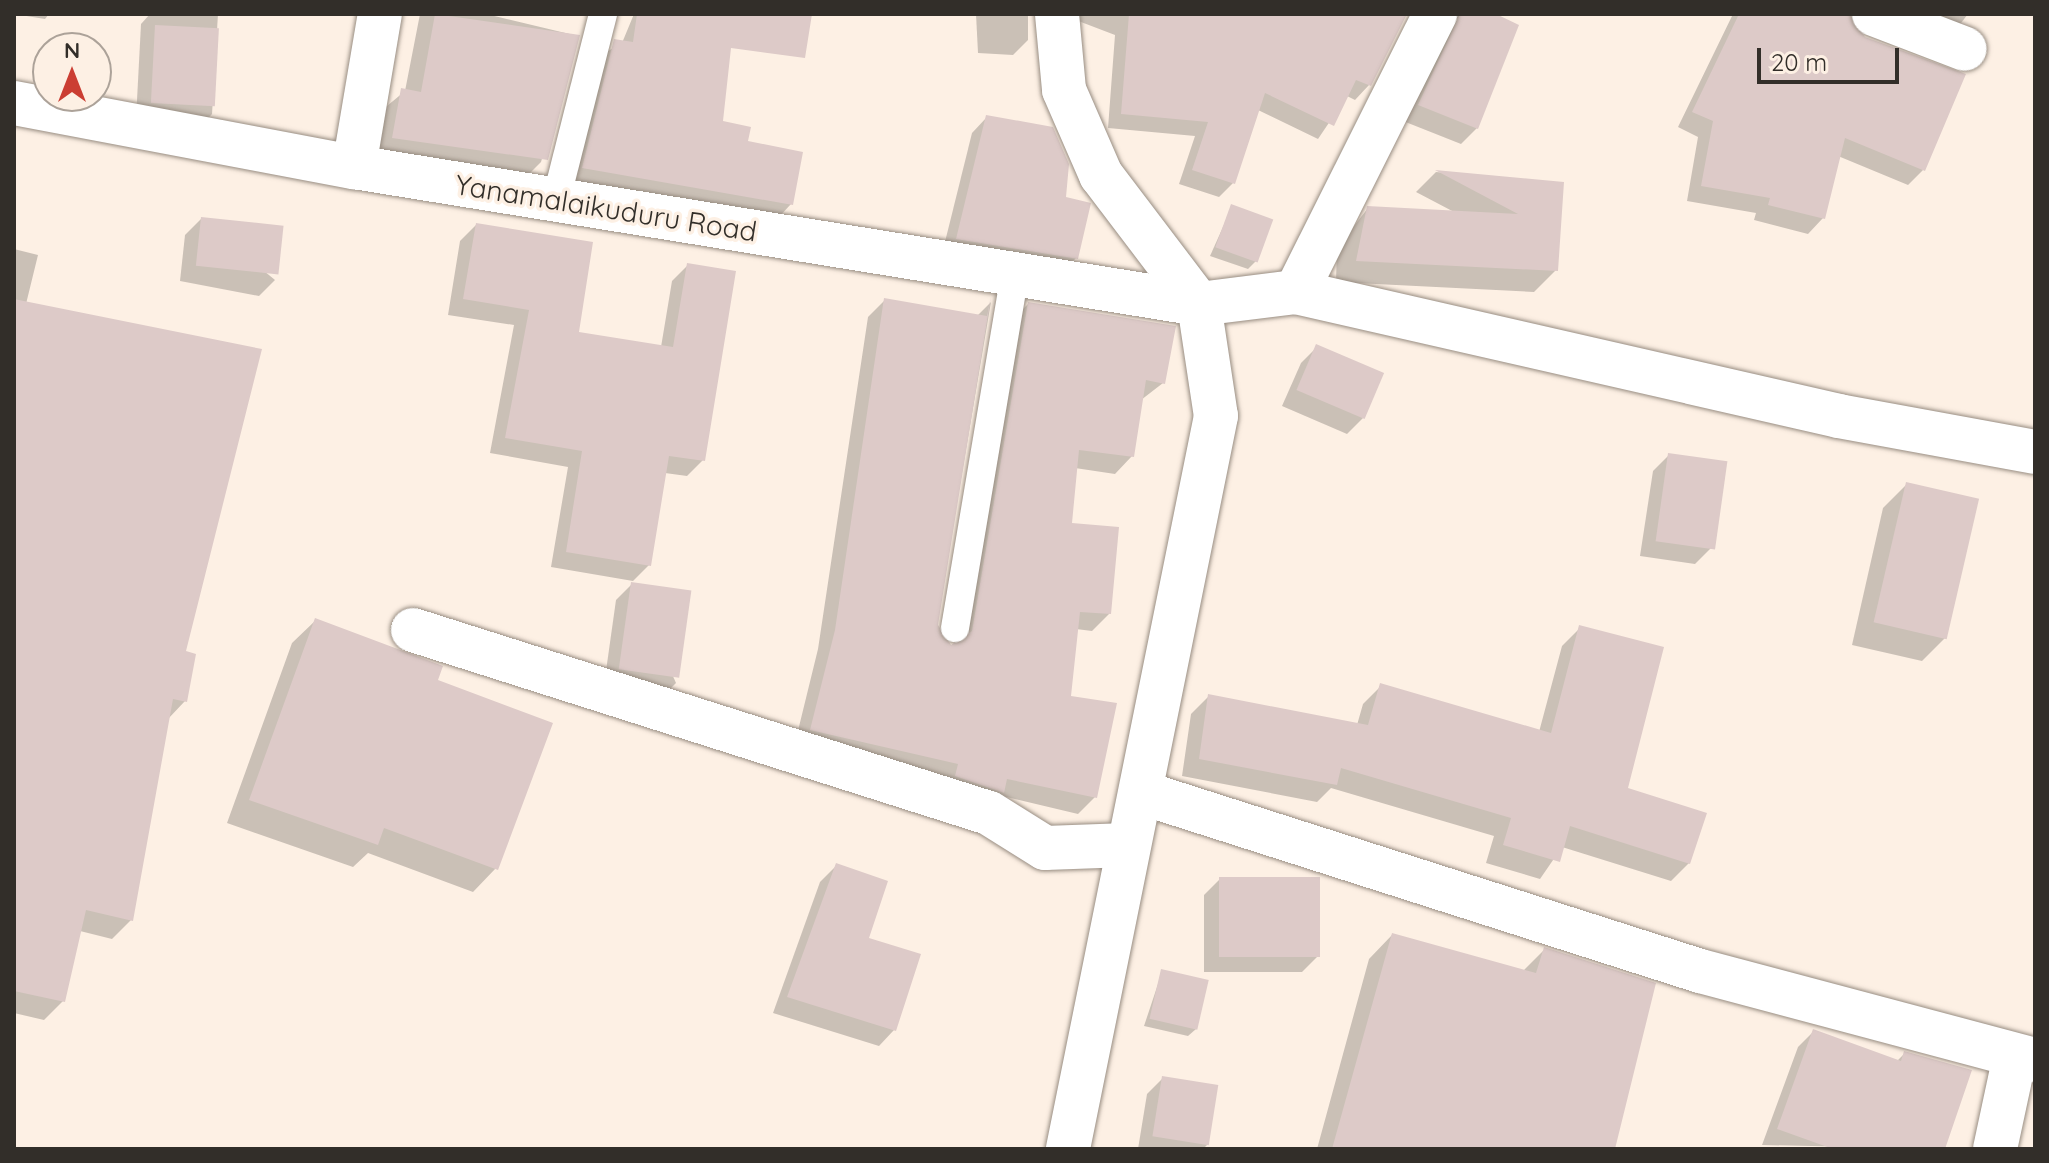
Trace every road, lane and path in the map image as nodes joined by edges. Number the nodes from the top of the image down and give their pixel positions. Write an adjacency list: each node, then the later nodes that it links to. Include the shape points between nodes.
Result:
1 (380, 14): 8 (street)
2 (603, 14): 9 (lane)
3 (1057, 14): 12 (street, via 1064,90 1101,175)
4 (1435, 14): 11 (street)
5 (1874, 14): 6 (street)
6 (1965, 49)
7 (14, 103): 8 (street, Yanamalaikuduru Road)
8 (354, 167): 9 (street, Yanamalaikuduru Road)
9 (556, 200): 10 (street, Yanamalaikuduru Road)
10 (1015, 274): 12 (street, Yanamalaikuduru Road); 14 (lane)
11 (1296, 292): 12 (street, Yanamalaikuduru Road); 13 (street, Yanamalaikuduru Road)
12 (1199, 304): 16 (street, via 1216,416)
13 (2035, 452)
14 (955, 628)
15 (413, 630): 17 (street, via 989,813 1045,848)
16 (1143, 793): 17 (street); 18 (street, via 1700,971)
17 (1128, 845): 19 (street)
18 (2025, 1058): 20 (street)
19 (1068, 1149)
20 (1995, 1149)

